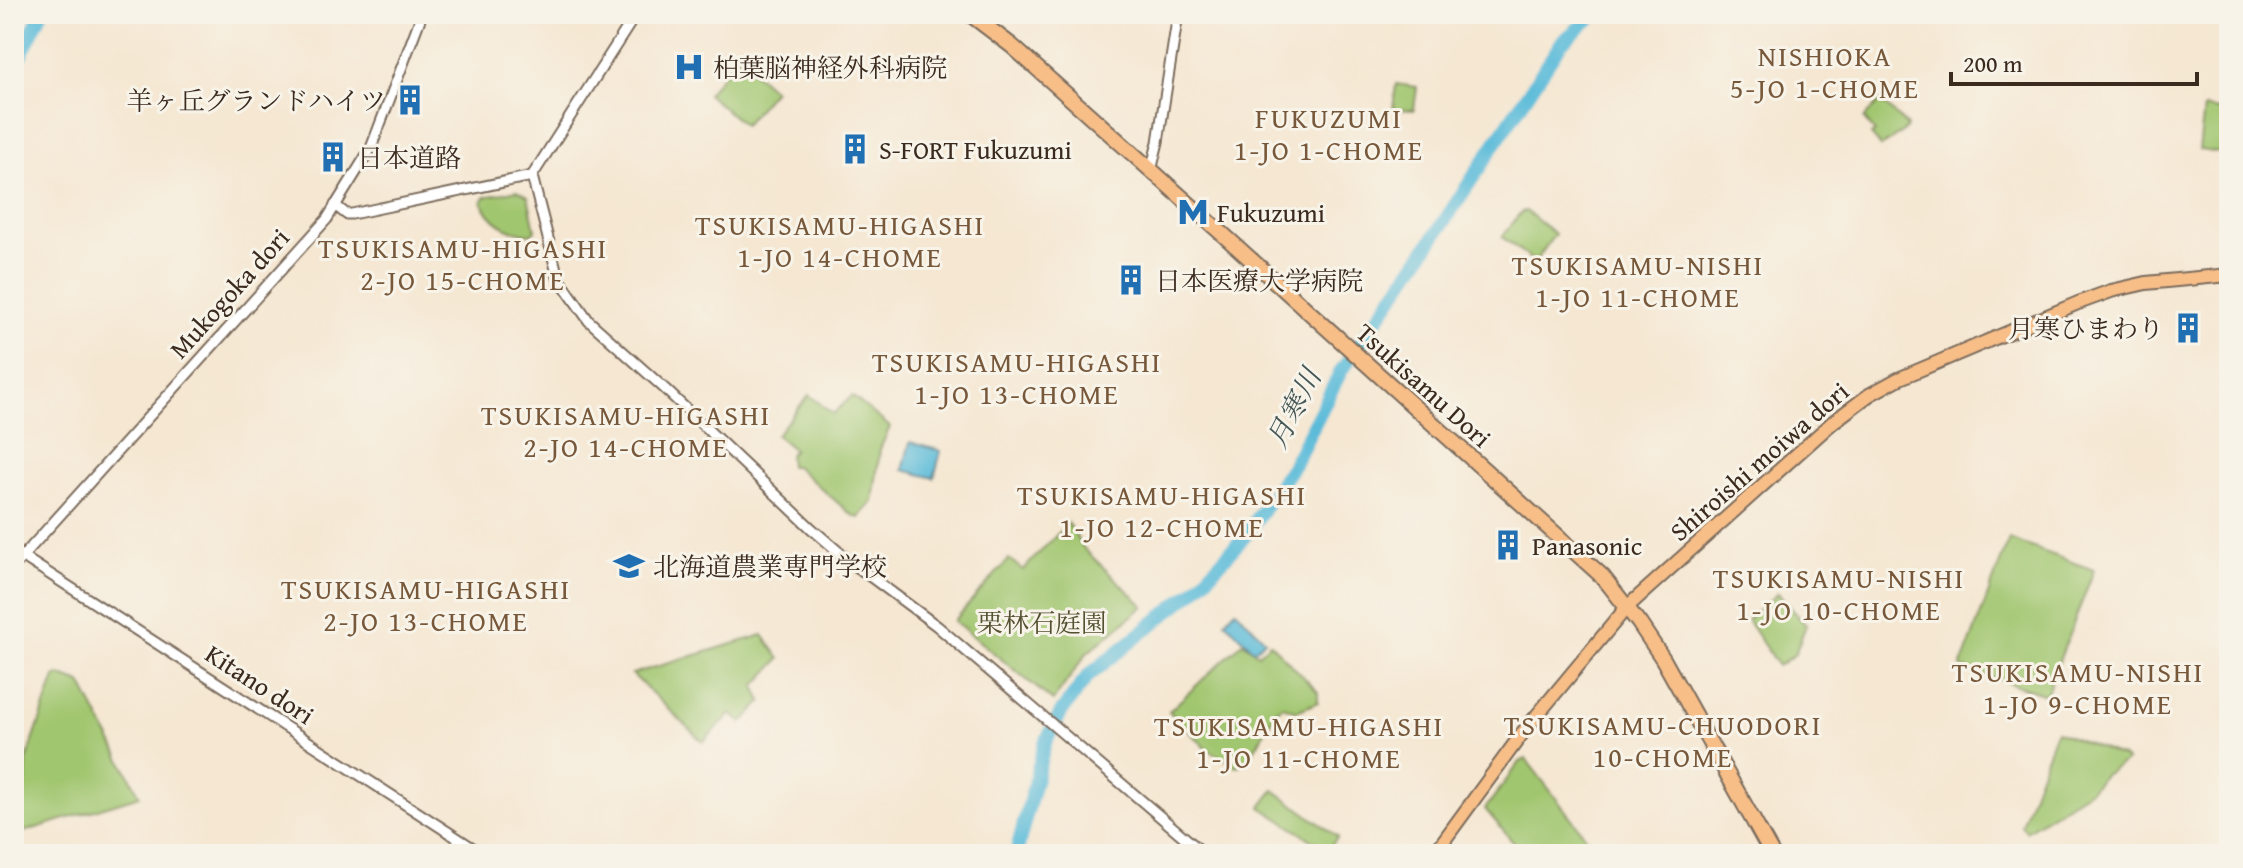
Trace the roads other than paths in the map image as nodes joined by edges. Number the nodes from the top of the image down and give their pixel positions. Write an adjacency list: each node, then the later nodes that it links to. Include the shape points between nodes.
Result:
1 (422, 14): 7 (street, Mukogoka dori, via 371,148)
2 (636, 14): 6 (street)
3 (970, 14): 5 (highway, Tsukisamu Dori)
4 (1178, 14): 5 (street)
5 (1151, 171): 11 (highway, Tsukisamu Dori, via 1584,558)
6 (532, 176): 7 (street, via 352,214); 13 (street, via 558,277 589,321 820,536 937,626)
7 (335, 205): 9 (street, Mukogoka dori)
8 (2229, 275): 11 (main road, Shiroishi moiwa dori, via 2111,291 1889,384 1833,422)
9 (18, 554): 10 (street, Mukogoka dori); 12 (street, Kitano dori)
10 (14, 566)
11 (1627, 607): 14 (main road, Shiroishi moiwa dori, via 1517,740); 15 (highway, Tsukisamu Dori, via 1663,659)
12 (482, 854)
13 (1204, 854)
14 (1434, 854)
15 (1772, 854)

